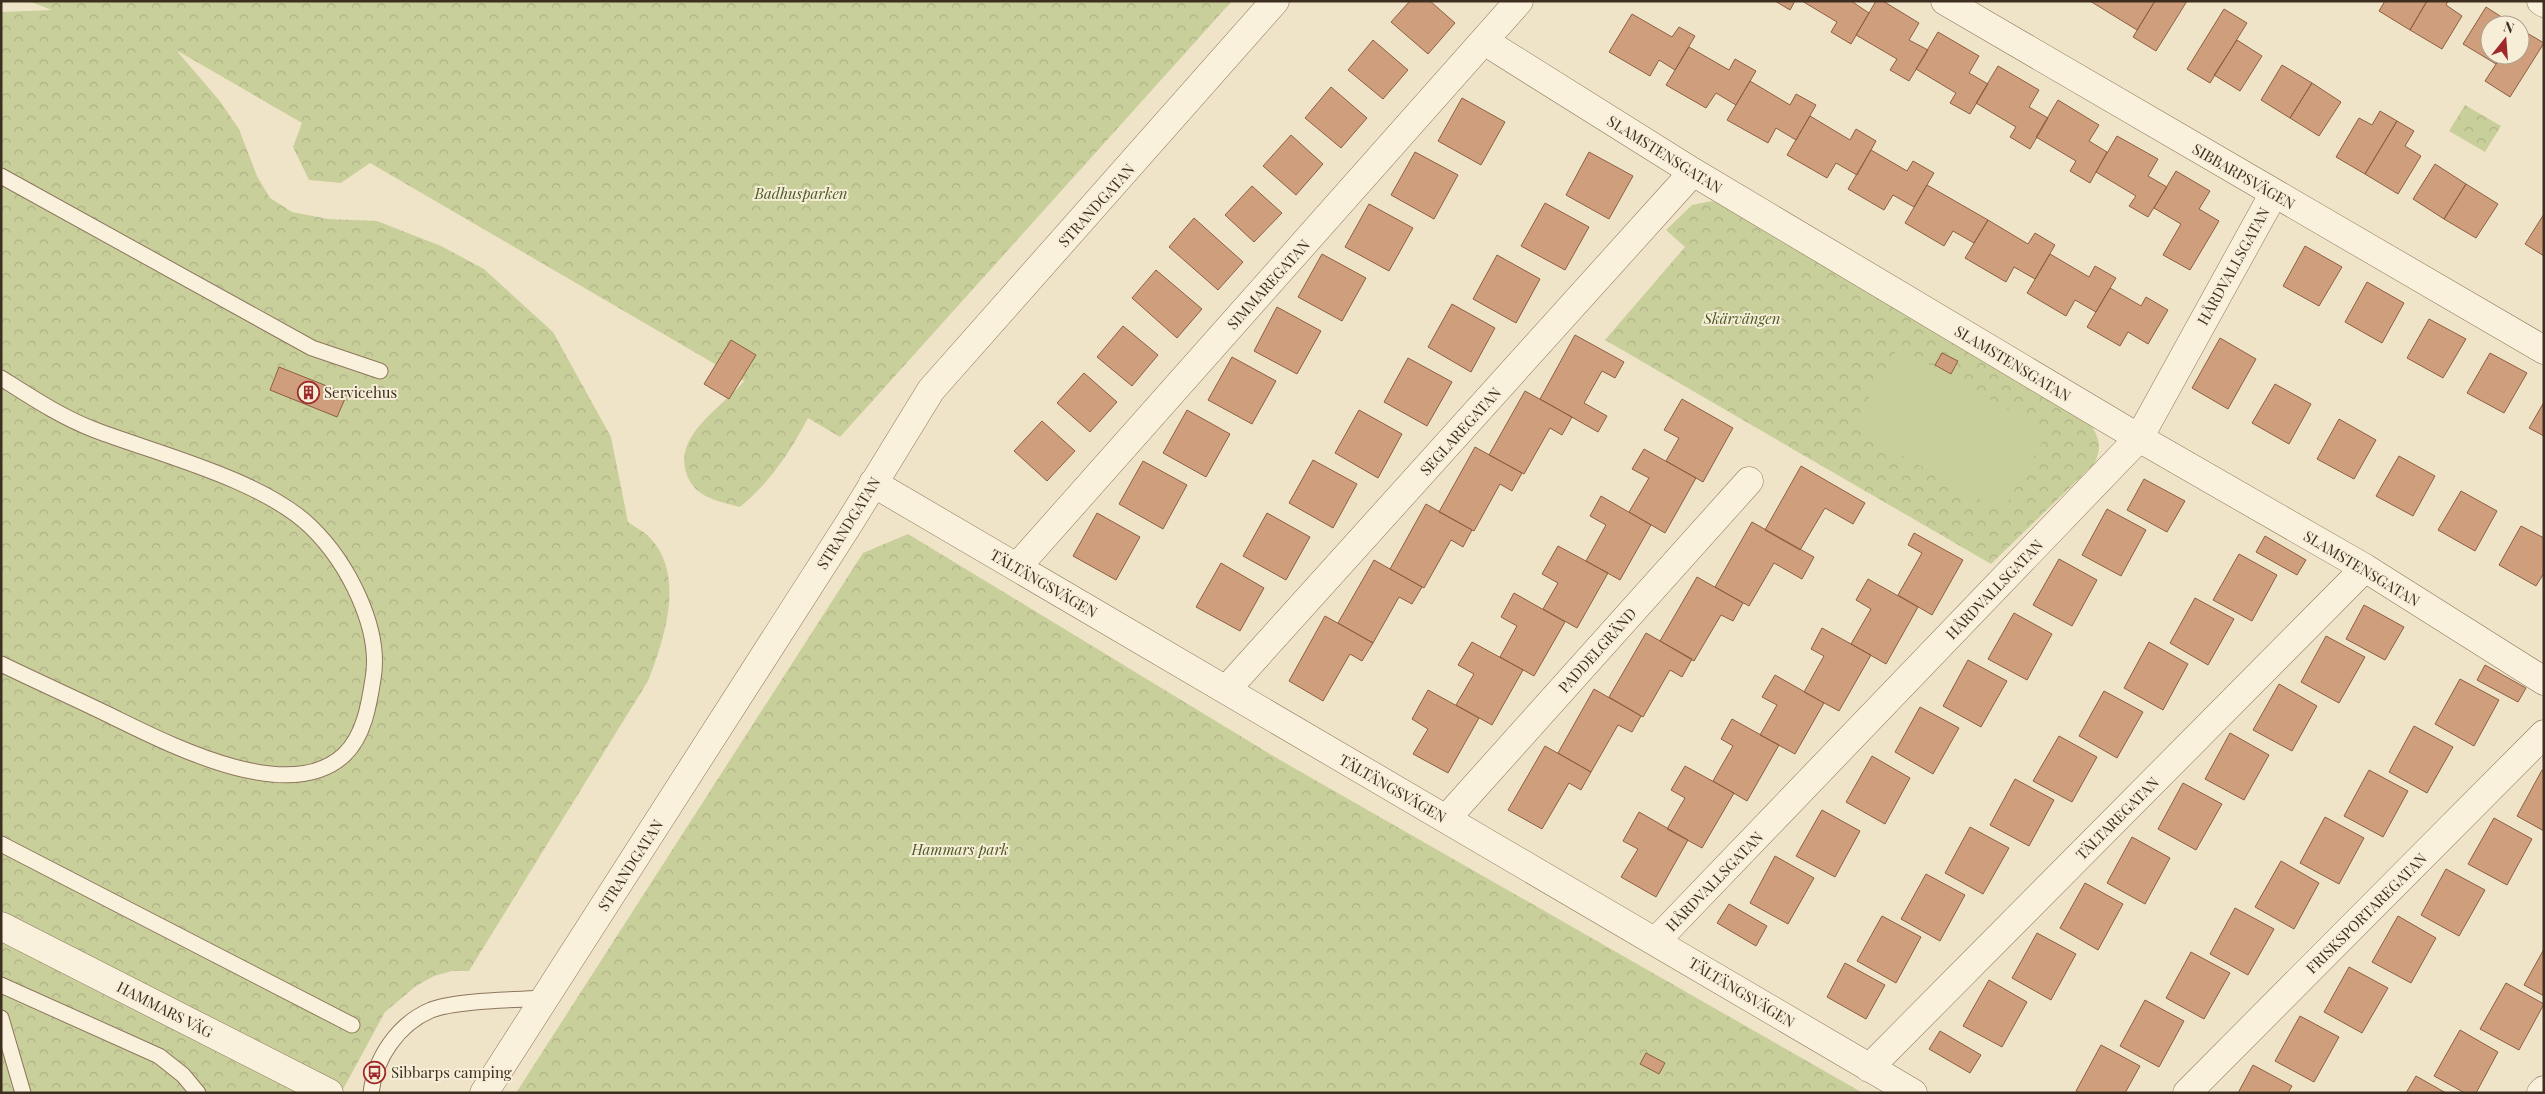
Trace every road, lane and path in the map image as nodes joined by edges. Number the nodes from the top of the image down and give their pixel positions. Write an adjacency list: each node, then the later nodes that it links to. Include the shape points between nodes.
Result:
1 (1275, 1): 13 (street, STRANDGATAN, via 931,390)
2 (1519, 1): 4 (street, SIMMAREGATAN)
3 (1945, 1): 7 (street, SIBBARPSVÄGEN)
4 (1484, 40): 5 (street, SLAMSTENSGATAN); 14 (street, SIMMAREGATAN)
5 (1693, 172): 11 (street, SLAMSTENSGATAN); 18 (street, SEGLAREGATAN)
6 (1, 176): 9 (lane, via 312,348)
7 (2274, 193): 8 (street, SIBBARPSVÄGEN); 11 (street, HÅRDVALLSGATAN)
8 (2544, 350)
9 (380, 371)
10 (1, 378): 16 (lane, via 44,406 92,429 240,484 290,510 312,528 341,564 364,607 373,639 375,668 369,706 358,736 344,755 305,774 266,773 201,757)
11 (2139, 438): 15 (street, SLAMSTENSGATAN); 23 (street, HÅRDVALLSGATAN)
12 (1749, 481): 20 (street, PADDELGRÄND)
13 (873, 483): 14 (street, TÄLTÄNGSVÄGEN); 25 (street, STRANDGATAN)
14 (1016, 567): 18 (street, TÄLTÄNGSVÄGEN)
15 (2366, 568): 17 (street, SLAMSTENSGATAN); 28 (street, TÄLTAREGATAN)
16 (1, 664)
17 (2544, 681)
18 (1226, 690): 20 (street, TÄLTÄNGSVÄGEN)
19 (2544, 734): 36 (street, FRISKSPORTAREGATAN)
20 (1446, 819): 23 (street, TÄLTÄNGSVÄGEN)
21 (1, 844): 27 (lane)
22 (1, 926): 32 (street, HAMMARS VÄG)
23 (1656, 941): 28 (street, TÄLTÄNGSVÄGEN)
24 (1, 985): 31 (lane, via 159,1056 183,1075)
25 (545, 998): 33 (lane, via 461,1004 432,1010 396,1036 375,1072); 34 (street, STRANDGATAN)
26 (1, 1018): 30 (lane)
27 (352, 1025)
28 (1869, 1068): 35 (street, TÄLTÄNGSVÄGEN)
29 (2544, 1090): 37 (street)
30 (23, 1093)
31 (198, 1093)
32 (330, 1093)
33 (370, 1093)
34 (484, 1093)
35 (1913, 1093)
36 (2187, 1093)
37 (2541, 1093)

